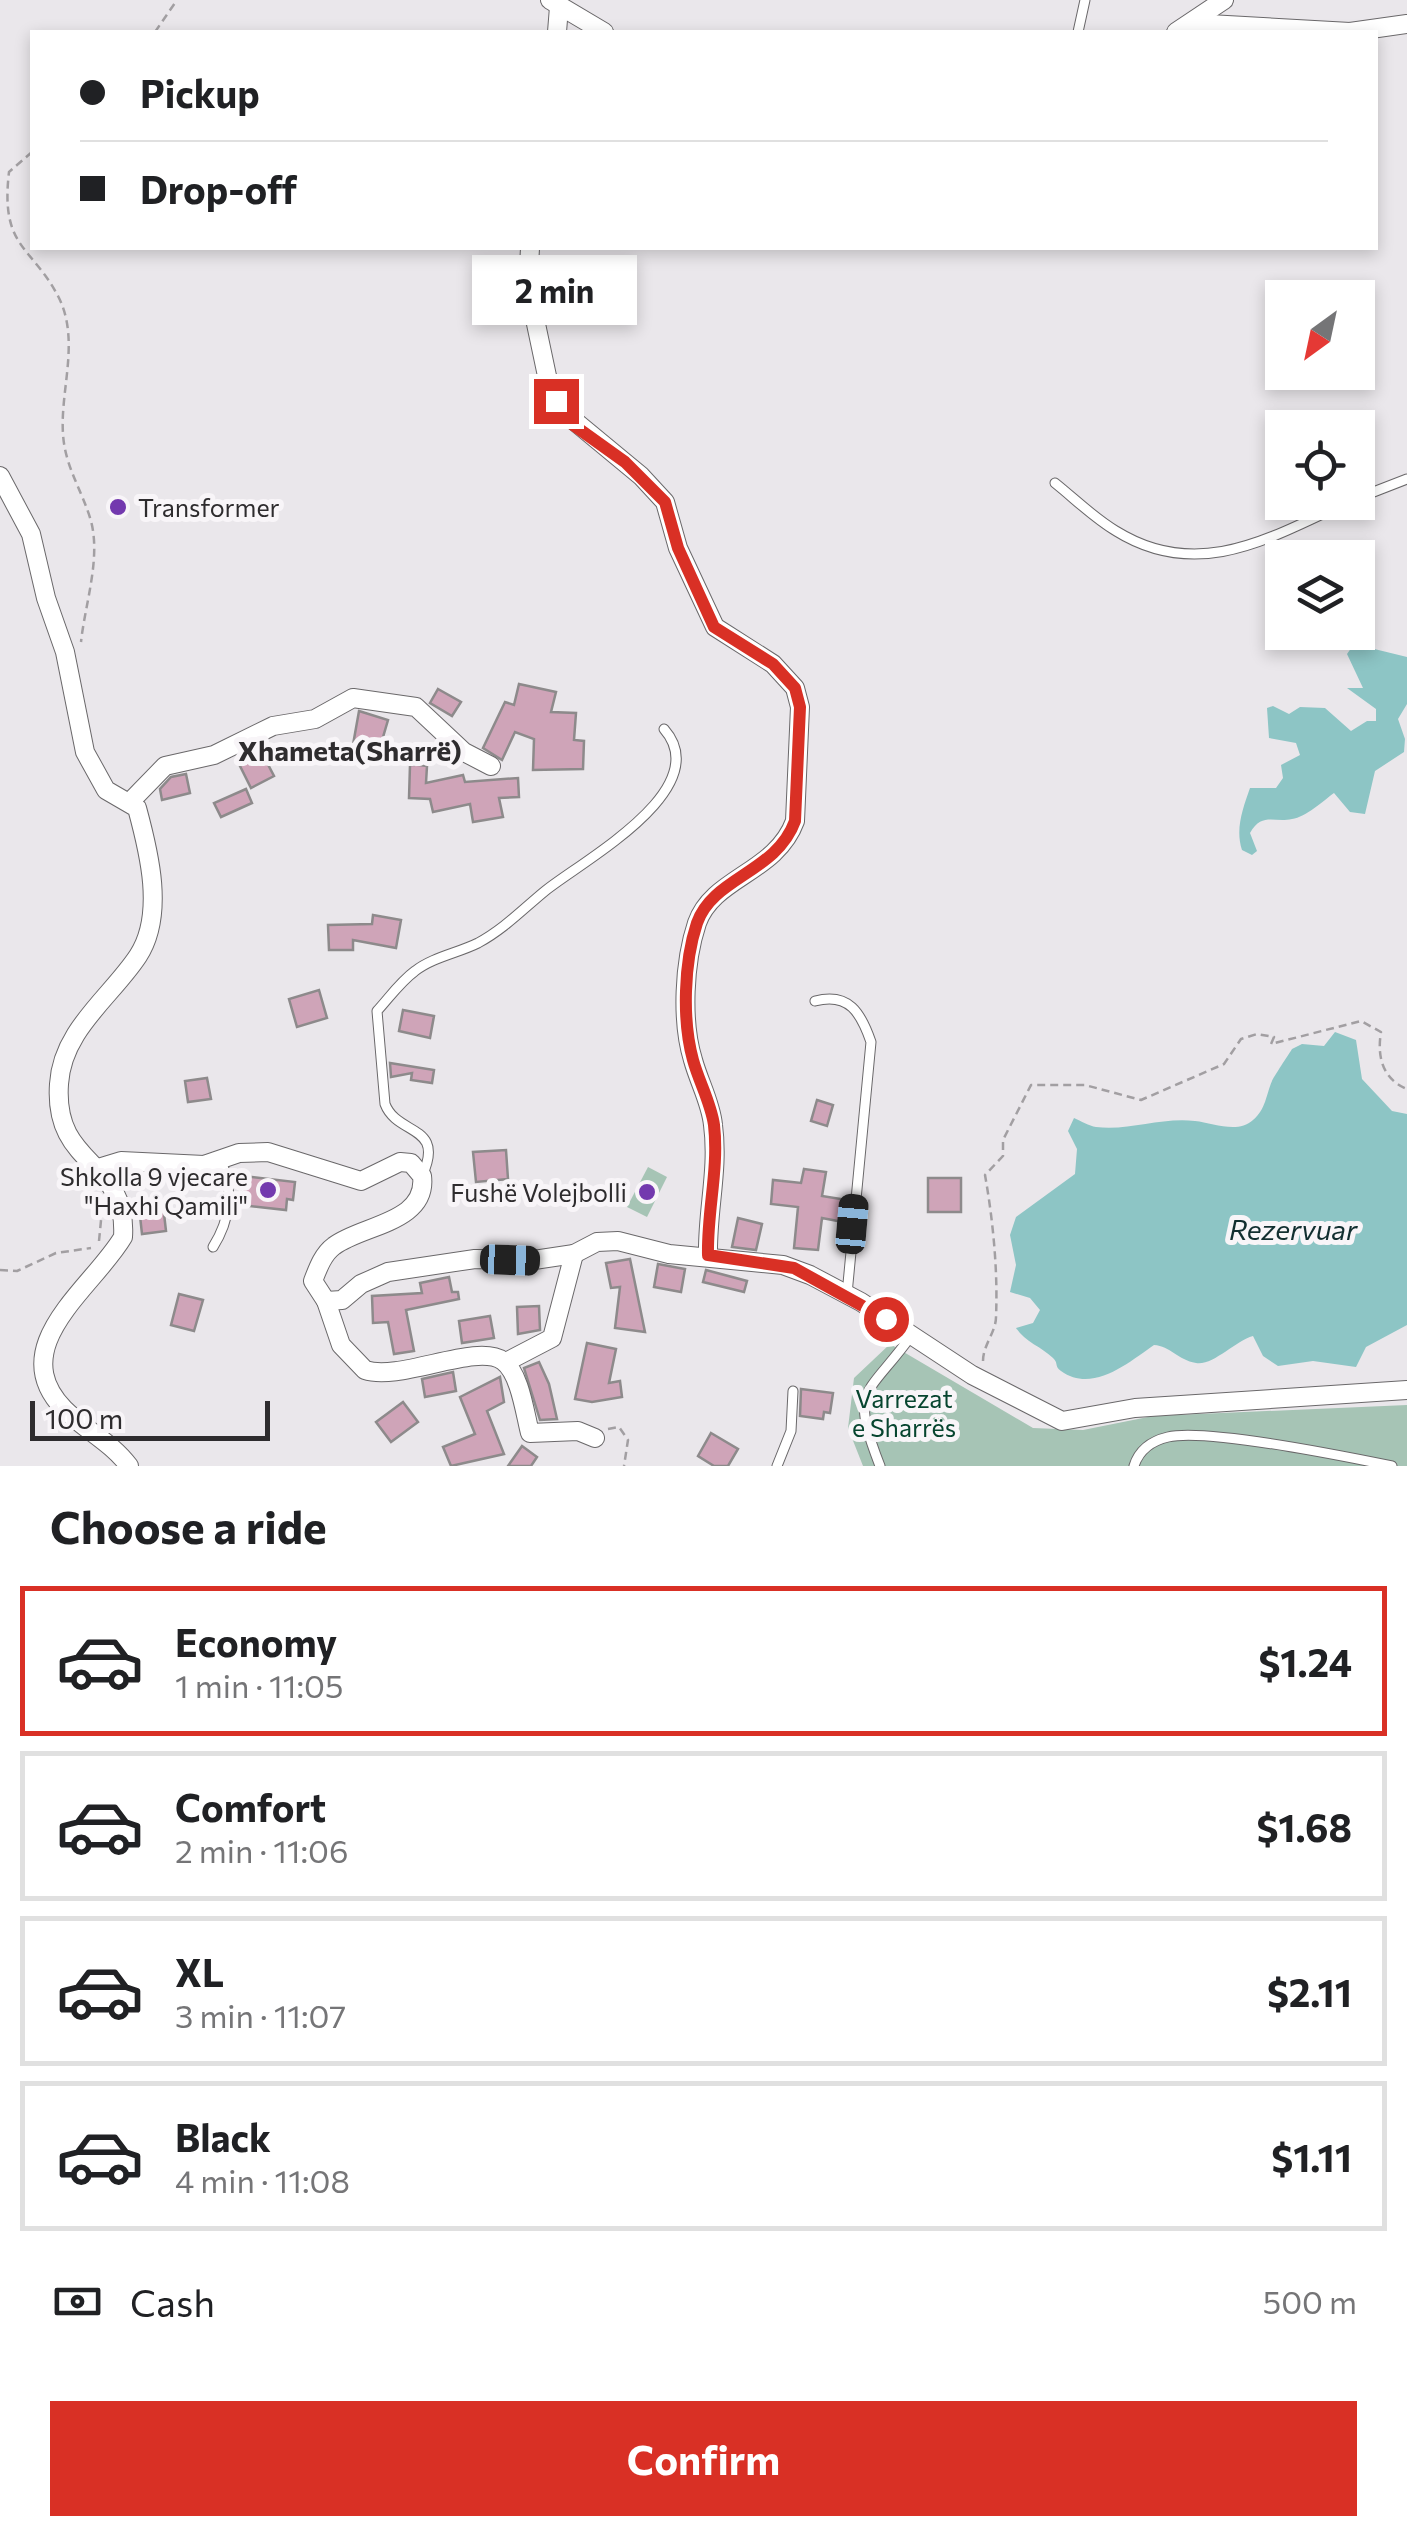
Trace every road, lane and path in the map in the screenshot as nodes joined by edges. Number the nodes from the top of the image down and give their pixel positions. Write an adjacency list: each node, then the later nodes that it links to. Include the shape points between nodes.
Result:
1 (177, 0): 7 (path)
2 (1085, 0): 10 (lane)
3 (1224, 0): 6 (street)
4 (554, 4): 8 (street); 9 (street)
5 (1407, 24): 12 (street)
6 (1183, 28): 11 (street)
7 (156, 30)
8 (557, 30)
9 (600, 30)
10 (1078, 30)
11 (1266, 30)
12 (1364, 30)
13 (30, 154): 20 (path, via 9,172 2,213 12,240 56,293 63,312 70,359 64,453 92,525)
14 (530, 250): 32 (street, via 528,286 560,409 665,502 714,627 785,674 800,707 790,834 770,859 720,893 696,924 686,1022 714,1125)
15 (0, 476): 23 (street, via 31,534 96,780)
16 (1407, 479): 18 (lane)
17 (1055, 483): 19 (lane, via 1115,531 1178,557 1211,556)
18 (1375, 491)
19 (1309, 520)
20 (80, 654)
21 (664, 729): 28 (lane, via 676,751 673,776 636,822 516,918 414,971 378,1010 385,1104 390,1116 427,1141)
22 (491, 766): 23 (street, via 464,752 416,708 353,698 214,756 165,766)
23 (130, 802): 27 (street, via 144,834 153,916 140,954 77,1031 59,1077 68,1141)
24 (816, 1001): 34 (lane, via 840,998 851,1004 871,1042)
25 (1407, 1090): 38 (path, via 1380,1060 1381,1032 1360,1022 1272,1044 1274,1037 1249,1036 1235,1043 1224,1064 1141,1100 1088,1086 1031,1085 1003,1156 985,1175 997,1319)
26 (222, 1161): 27 (street, via 120,1161); 28 (street, via 268,1152 355,1181 400,1162); 30 (lane, via 230,1187)
27 (98, 1168): 29 (street)
28 (422, 1176): 35 (street, via 416,1203 328,1251 314,1280)
29 (120, 1198): 33 (path, via 102,1210 98,1248); 43 (street, via 123,1236 49,1331 43,1356 46,1379 64,1409)
30 (214, 1247)
31 (574, 1254): 32 (street, via 607,1240); 35 (street, via 388,1272 342,1300); 37 (street, via 552,1338)
32 (708, 1255): 34 (street, via 783,1265)
33 (0, 1270)
34 (847, 1294): 36 (street)
35 (326, 1302): 37 (street, via 341,1345 365,1370 472,1358)
36 (911, 1336): 38 (street); 46 (lane, via 864,1392 864,1425)
37 (506, 1362): 41 (street, via 530,1433 578,1431)
38 (972, 1375): 39 (street, via 1043,1415 1072,1422 1134,1408)
39 (1407, 1390)
40 (793, 1391): 42 (lane, via 791,1431)
41 (595, 1438): 44 (path, via 612,1428 624,1430)
42 (779, 1461): 45 (lane)
43 (129, 1466)
44 (624, 1466)
45 (790, 1466)
46 (880, 1466)
47 (1134, 1466): 48 (lane, via 1146,1446 1170,1436)
48 (1392, 1466)

